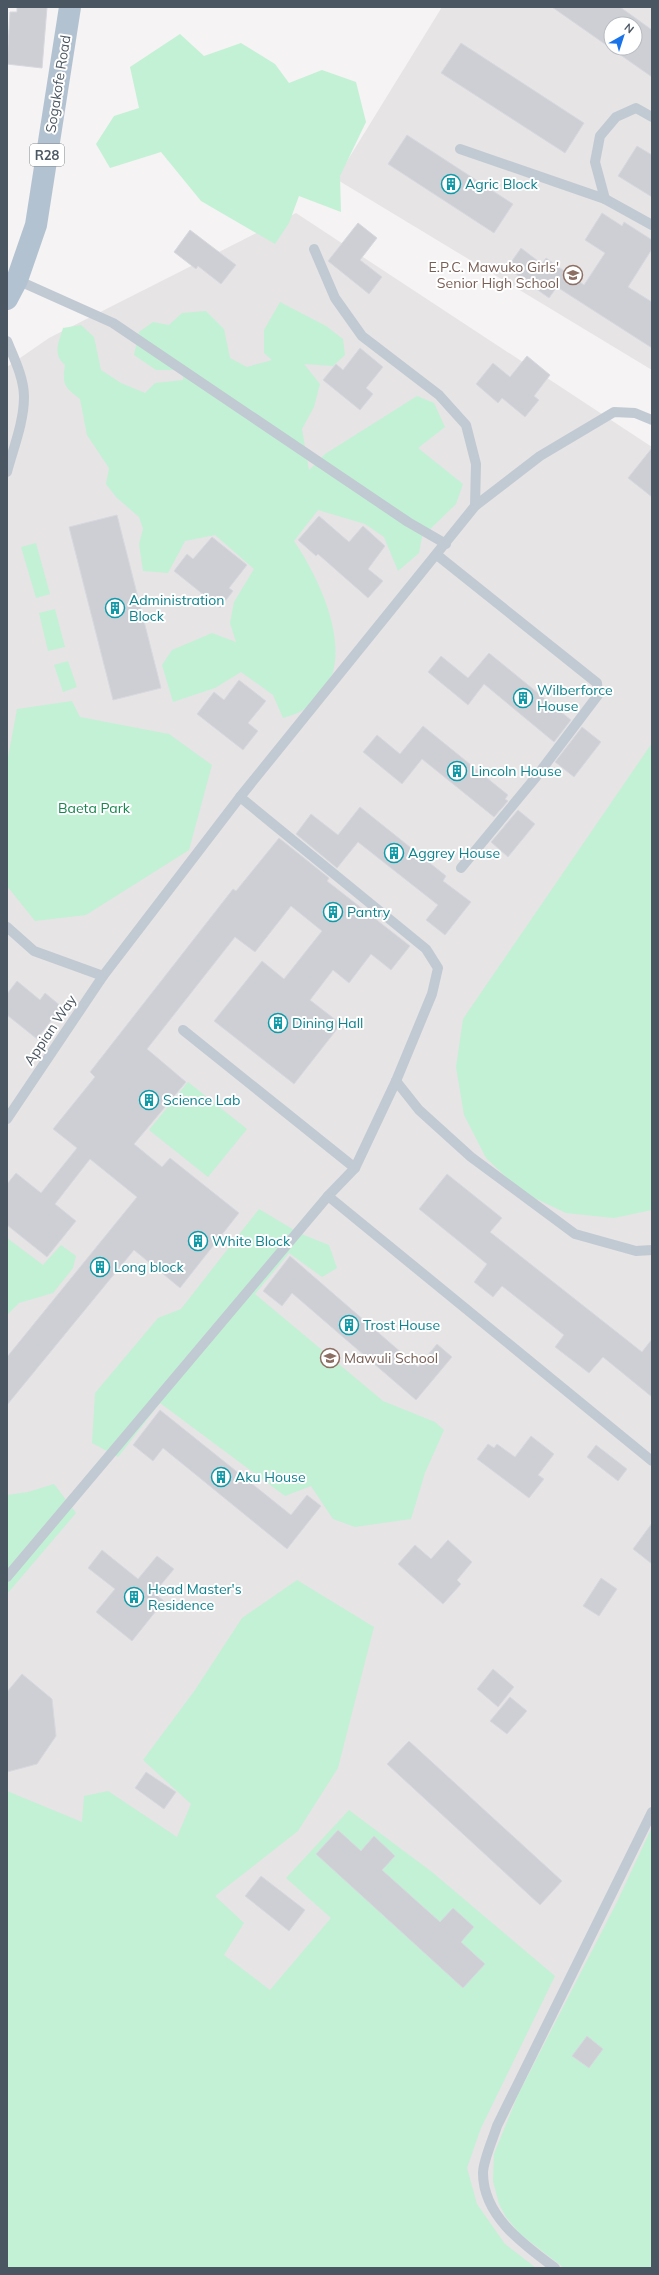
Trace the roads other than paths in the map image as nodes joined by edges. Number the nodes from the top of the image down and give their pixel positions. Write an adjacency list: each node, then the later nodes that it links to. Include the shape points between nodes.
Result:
1 (70, 7): 7 (main road, Sogakofe Road / R28, via 36,225)
2 (652, 117): 4 (lane, via 636,108 616,117 600,136 595,162)
3 (460, 149): 4 (lane)
4 (604, 199): 5 (lane)
5 (652, 225)
6 (314, 249): 11 (lane, via 335,298 362,336 439,395 466,425 476,464)
7 (12, 289): 12 (lane, via 113,323 401,518)
8 (7, 341): 10 (lane, via 19,369 24,397)
9 (652, 420): 11 (lane, Appian Way, via 635,413 614,412 540,456)
10 (7, 472)
11 (475, 506): 12 (lane, Appian Way)
12 (446, 544): 13 (lane, Appian Way)
13 (437, 555): 14 (lane, Appian Way); 15 (lane, via 597,683 598,695 536,777)
14 (240, 797): 17 (lane, Appian Way); 19 (lane, via 426,949 438,968 432,994)
15 (460, 868)
16 (7, 927): 17 (lane, via 34,951)
17 (103, 976): 20 (lane, Appian Way)
18 (183, 1030): 21 (lane)
19 (396, 1081): 21 (lane); 23 (lane, via 419,1110 471,1157 575,1234 636,1251)
20 (7, 1119)
21 (355, 1168): 22 (lane)
22 (328, 1196): 24 (lane); 25 (lane)
23 (652, 1250)
24 (652, 1461)
25 (7, 1577)
26 (652, 1812): 27 (lane, via 497,2126 483,2172 486,2199 516,2238)
27 (555, 2268)

